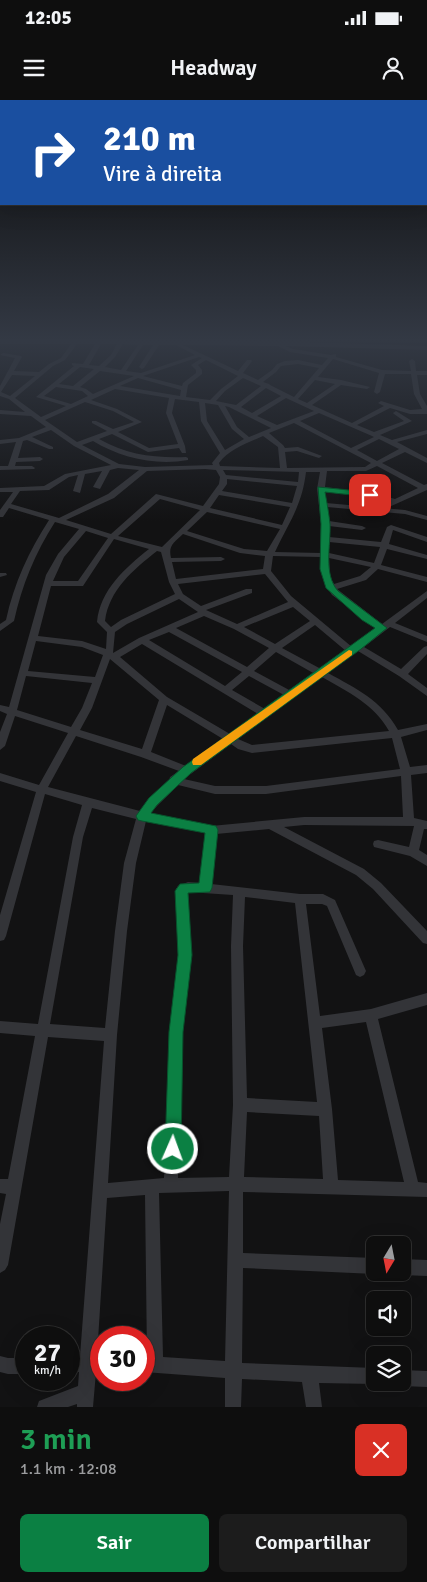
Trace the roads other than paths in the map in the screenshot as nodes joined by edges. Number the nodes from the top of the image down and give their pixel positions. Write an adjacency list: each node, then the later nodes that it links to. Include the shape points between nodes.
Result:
1 (12, 399): 24 (street)
2 (47, 399): 16 (street)
3 (172, 399): 43 (street, via 169,413)
4 (183, 399): 11 (street)
5 (215, 399): 12 (street)
6 (248, 399): 19 (street)
7 (280, 399): 25 (street)
8 (296, 399): 17 (street)
9 (318, 399): 17 (street)
10 (86, 400): 16 (street); 33 (street, via 138,422)
11 (202, 402): 12 (street); 48 (street, via 204,421)
12 (212, 402): 13 (street)
13 (220, 403): 19 (street); 39 (street, via 234,428)
14 (381, 403): 18 (street)
15 (424, 403): 21 (street)
16 (72, 406): 26 (street)
17 (308, 406): 20 (street)
18 (388, 406): 21 (street, via 410,412); 29 (street)
19 (237, 407): 25 (street)
20 (319, 411): 27 (street); 29 (street)
21 (427, 411)
22 (0, 412): 24 (street)
23 (396, 413): 35 (street, via 409,421)
24 (32, 414): 26 (street)
25 (252, 416): 31 (street)
26 (40, 420): 30 (street)
27 (296, 421): 31 (street); 46 (street)
28 (94, 422): 33 (street)
29 (352, 425): 35 (street)
30 (51, 428): 36 (street); 42 (street)
31 (277, 428): 34 (street)
32 (427, 432): 41 (street)
33 (114, 433): 37 (street); 43 (street, via 150,450)
34 (264, 433): 39 (street); 45 (street, via 278,442)
35 (377, 436): 41 (street); 46 (street)
36 (28, 438): 38 (street); 44 (street)
37 (95, 439): 42 (street); 51 (street, via 128,456)
38 (20, 440): 40 (street); 52 (street)
39 (249, 440): 48 (street)
40 (0, 442)
41 (391, 442): 47 (street)
42 (76, 446): 55 (street)
43 (182, 446): 51 (street)
44 (51, 448)
45 (283, 450): 49 (street); 65 (street)
46 (352, 450): 54 (street)
47 (405, 450): 53 (street); 54 (street)
48 (223, 453): 61 (street, via 215,463)
49 (319, 456)
50 (40, 459): 52 (street)
51 (186, 459): 56 (street)
52 (14, 460): 58 (street)
53 (427, 461)
54 (375, 463): 64 (street, via 366,469); 73 (street)
55 (118, 466): 60 (street); 62 (street)
56 (188, 467): 61 (street); 62 (street)
57 (0, 468): 58 (street)
58 (12, 468): 59 (street)
59 (32, 468)
60 (107, 468): 66 (street); 69 (street)
61 (220, 468): 65 (street); 67 (street)
62 (146, 469): 84 (street, via 111,496)
63 (303, 469): 64 (street); 65 (street); 68 (street)
64 (324, 469): 71 (street)
65 (284, 470)
66 (82, 472): 70 (street, via 61,477 49,487); 74 (street)
67 (224, 477): 68 (street); 75 (street)
68 (301, 484): 79 (street)
69 (97, 488)
70 (18, 489): 72 (street); 77 (street)
71 (321, 489): 76 (street); 78 (street)
72 (0, 490)
73 (424, 490): 76 (street)
74 (78, 491)
75 (217, 492): 79 (street); 81 (street)
76 (396, 502): 80 (street)
77 (7, 505): 82 (street); 84 (street)
78 (324, 505): 80 (street); 85 (street)
79 (294, 506): 87 (street)
80 (379, 509): 83 (street)
81 (205, 510): 87 (street); 89 (street); 90 (street, via 159,496)
82 (0, 515)
83 (427, 518)
84 (58, 519): 86 (street); 116 (street, via 33,551 14,600 10,621)
85 (326, 524): 88 (street); 91 (street)
86 (85, 527): 90 (street); 105 (street, via 61,556)
87 (284, 528): 96 (street)
88 (362, 528)
89 (183, 532): 95 (street); 96 (street, via 233,548)
90 (114, 536): 94 (street); 105 (street, via 80,584)
91 (325, 539): 93 (street); 97 (street)
92 (427, 540): 93 (street, via 393,527)
93 (383, 545): 98 (street); 101 (street)
94 (155, 548): 95 (street); 117 (street, via 117,581 100,616 101,622)
95 (165, 550): 100 (street)
96 (270, 554): 97 (street); 102 (street)
97 (324, 555): 101 (street); 106 (street, via 324,569)
98 (427, 557)
99 (221, 559): 100 (street)
100 (166, 560): 104 (street)
101 (376, 566): 103 (street); 106 (street, via 364,577)
102 (267, 571): 104 (street); 110 (street)
103 (427, 580)
104 (173, 582): 109 (street)
105 (48, 583): 118 (street)
106 (330, 588): 113 (street, via 358,611)
107 (249, 591): 111 (street)
108 (427, 595): 113 (street)
109 (180, 596): 111 (street); 117 (street)
110 (294, 603): 112 (street); 114 (street)
111 (202, 611): 114 (street); 115 (street)
112 (315, 621): 121 (street); 122 (street)
113 (385, 625): 119 (street); 122 (street)
114 (237, 627): 121 (street)
115 (169, 628): 120 (street); 126 (street)
116 (1, 629)
117 (111, 631): 124 (street)
118 (33, 638): 124 (street, via 88,646); 127 (street)
119 (427, 639)
120 (142, 640): 124 (street); 131 (street)
121 (275, 648): 126 (street); 128 (street)
122 (354, 649): 128 (street); 129 (street)
123 (427, 649): 125 (street)
124 (110, 655): 130 (street); 134 (street)
125 (423, 661): 129 (street)
126 (249, 670): 131 (street); 133 (street)
127 (22, 672): 130 (street); 136 (street)
128 (320, 673): 133 (street); 140 (street, via 367,699)
129 (402, 674): 132 (street)
130 (97, 680): 139 (street)
131 (226, 690): 137 (street)
132 (427, 693)
133 (291, 694): 137 (street)
134 (164, 700): 141 (street); 143 (street)
135 (0, 708): 136 (street)
136 (12, 712): 139 (street); 142 (street)
137 (264, 713): 141 (street)
138 (427, 727): 140 (street)
139 (75, 732): 143 (street); 149 (street)
140 (397, 734): 141 (street, via 260,749 242,746); 146 (street)
141 (230, 739): 145 (street)
142 (0, 746)
143 (145, 754): 145 (street)
144 (427, 769): 146 (street)
145 (187, 770): 148 (street)
146 (406, 770): 148 (street, via 266,790 215,790); 152 (street)
147 (0, 777): 149 (street)
148 (174, 780): 151 (street)
149 (42, 788): 150 (street); 161 (street)
150 (88, 803): 151 (street); 168 (street, via 78,837)
151 (142, 816): 154 (street); 169 (street, via 130,863)
152 (418, 823): 153 (street, via 304,821); 156 (street)
153 (272, 826): 154 (street); 162 (street, via 360,872)
154 (211, 830): 158 (street)
155 (378, 844): 156 (street)
156 (414, 852): 157 (street)
157 (427, 861)
158 (205, 888): 159 (street); 173 (street, via 185,888 182,891 185,955 176,1032)
159 (239, 891): 160 (street); 170 (street)
160 (300, 899): 163 (street, via 323,899 331,903); 166 (street)
161 (0, 936)
162 (427, 939)
163 (360, 971)
164 (427, 1000): 165 (street)
165 (371, 1014): 166 (street); 177 (street)
166 (314, 1023): 171 (street)
167 (0, 1027): 168 (street)
168 (42, 1030): 169 (street); 174 (street)
169 (111, 1035): 178 (street)
170 (240, 1105): 171 (street); 172 (street)
171 (325, 1109): 175 (street)
172 (236, 1184): 173 (street); 175 (street); 179 (street)
173 (171, 1186): 176 (street)
174 (7, 1187): 180 (street)
175 (330, 1187): 177 (street)
176 (152, 1188): 178 (street); 185 (street)
177 (420, 1190)
178 (100, 1191): 184 (street)
179 (236, 1260): 181 (street); 189 (street)
180 (0, 1265)
181 (366, 1266)
182 (411, 1267): 183 (street)
183 (427, 1268)
184 (96, 1326)
185 (150, 1326)
186 (0, 1364): 188 (street)
187 (155, 1364): 189 (street)
188 (15, 1365)
189 (233, 1370): 190 (street); 197 (street)
190 (309, 1374): 191 (street); 198 (street)
191 (366, 1376)
192 (411, 1378): 193 (street)
193 (427, 1379)
194 (90, 1384): 195 (street)
195 (86, 1400): 196 (street)
196 (45, 1407)
197 (233, 1407)
198 (314, 1407)

